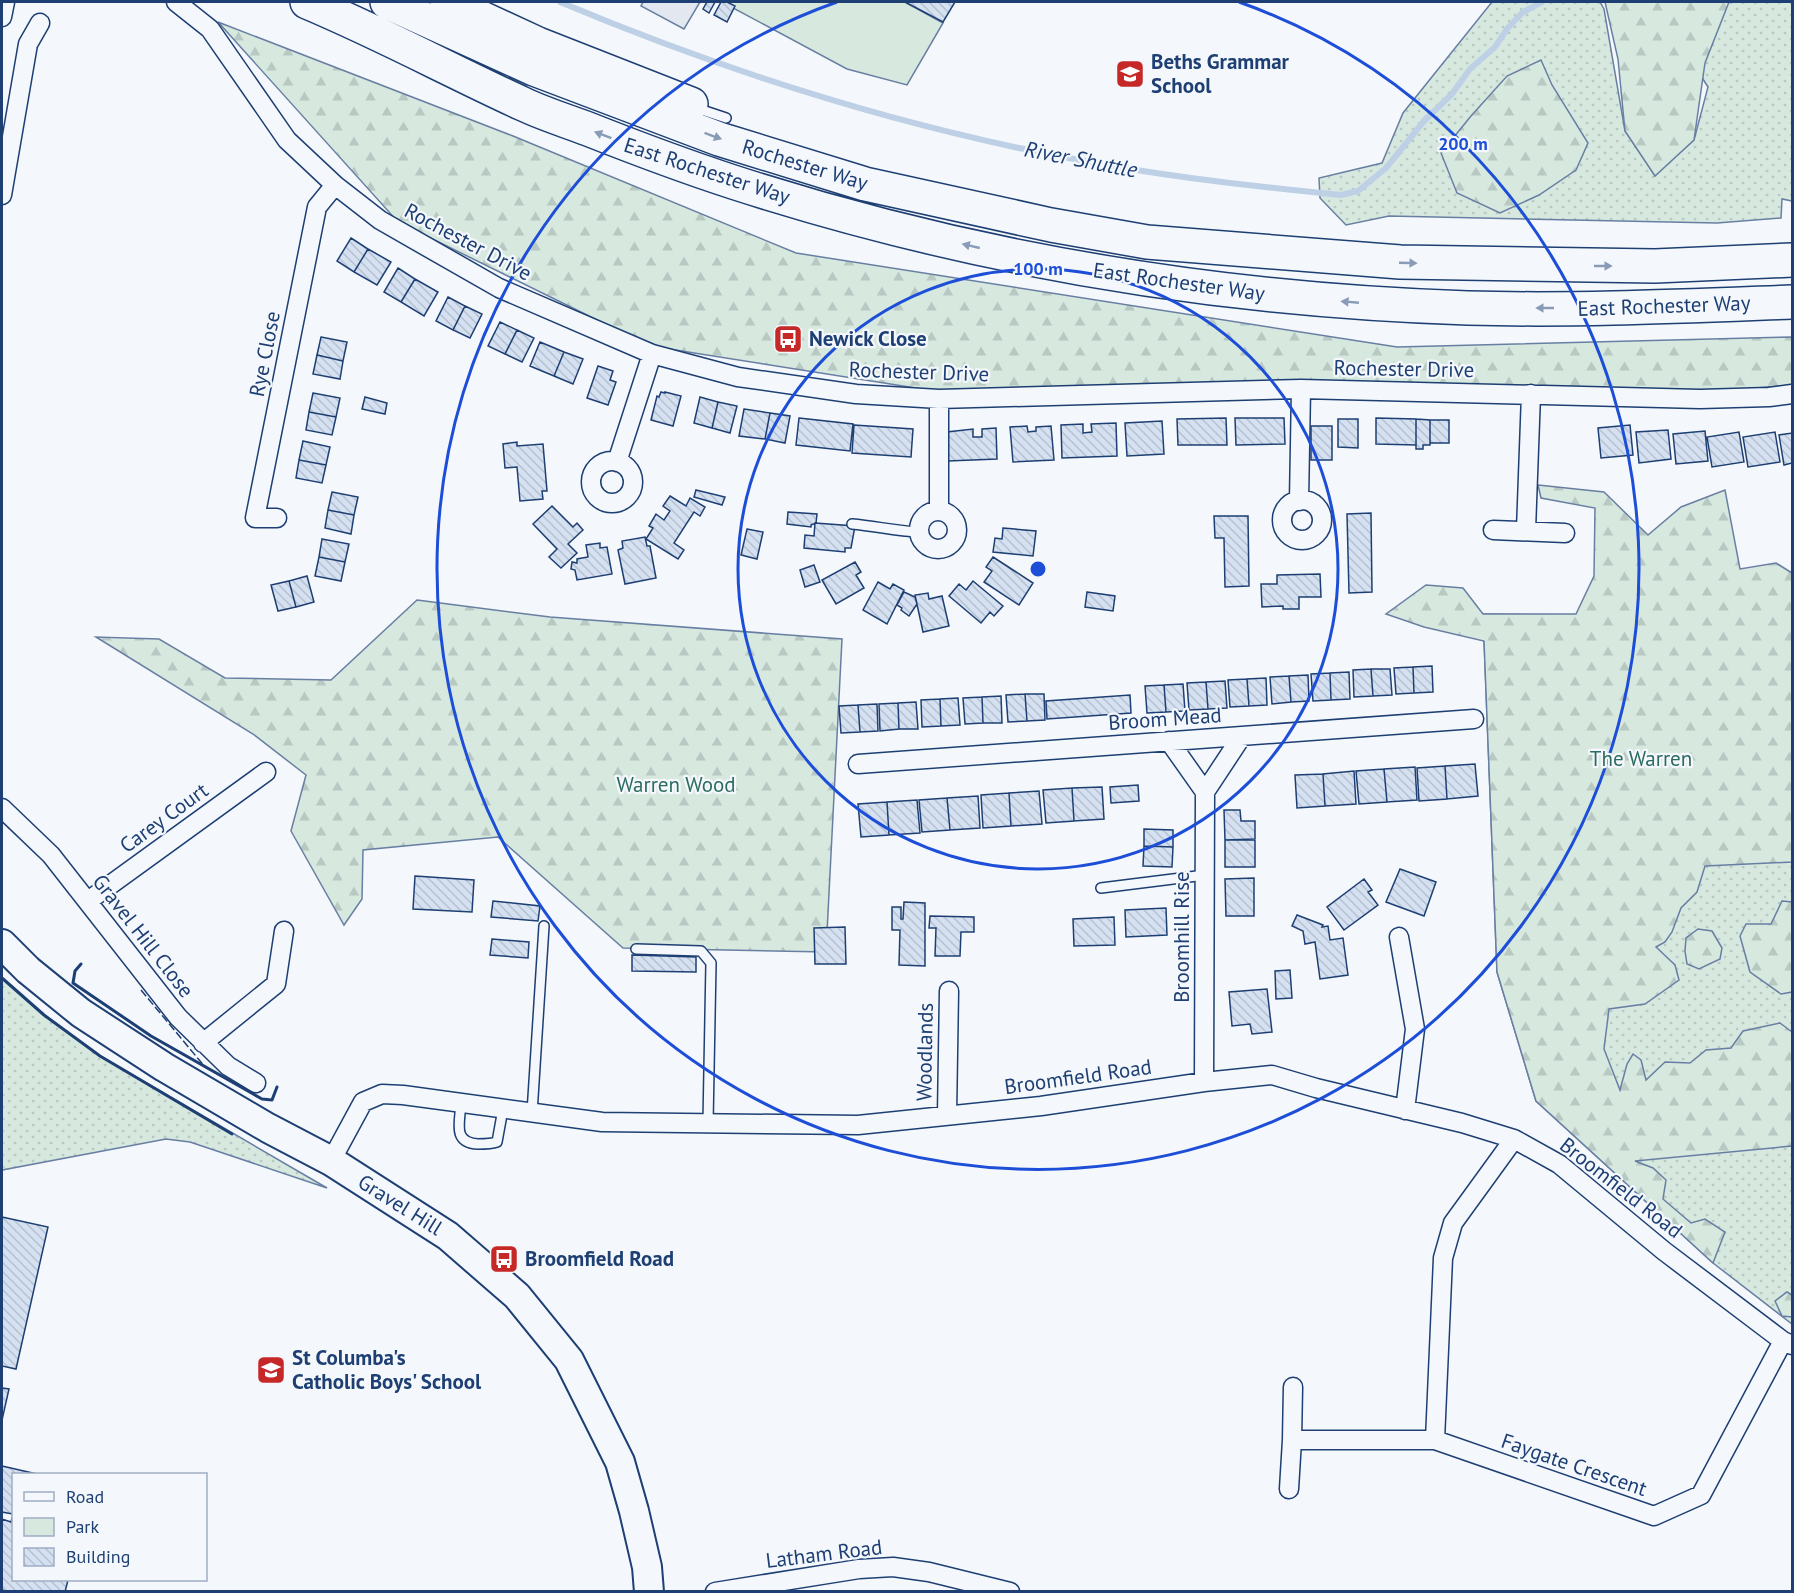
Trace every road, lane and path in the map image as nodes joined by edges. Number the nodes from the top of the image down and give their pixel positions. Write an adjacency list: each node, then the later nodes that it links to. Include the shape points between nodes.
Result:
1 (5, 2): 7 (street)
2 (176, 2): 10 (street, Rochester Drive, via 210,29 287,140)
3 (307, 2): 8 (highway)
4 (320, 2): 8 (highway)
5 (387, 2): 12 (highway, Rochester Way, one-way to 12, via 534,69 719,139 801,165 1051,225 1147,242)
6 (441, 4): 12 (highway, via 726,118 853,160)
7 (2, 16)
8 (357, 22): 14 (highway, East Rochester Way, one-way to 8, via 1572,309 1372,304 1161,281 1007,255 859,219 733,182 640,149 526,105)
9 (40, 23): 11 (street, via 28,44)
10 (335, 185): 15 (street, Rochester Drive, via 380,220 499,288); 23 (street, Rye Close, via 318,207 255,518)
11 (2, 195)
12 (1245, 250): 13 (highway, East Rochester Way, one-way to 13, via 1400,262 1525,265 1654,266)
13 (1792, 260)
14 (1792, 302)
15 (652, 354): 19 (street, Rochester Drive, via 738,377 856,394); 20 (street)
16 (1300, 389): 17 (street, Rochester Drive); 19 (street, Rochester Drive); 21 (street)
17 (1531, 394): 18 (street, Rochester Drive, via 1700,399); 26 (street)
18 (1792, 394)
19 (939, 399): 22 (street)
20 (617, 462)
21 (1299, 501)
22 (939, 510): 27 (street, via 923,516); 27 (street, via 950,515 956,525 952,543 935,549 924,543)
23 (277, 518)
24 (852, 524): 27 (lane)
25 (1493, 530): 26 (street)
26 (1526, 530): 28 (street)
27 (918, 532)
28 (1565, 532)
29 (1474, 719): 30 (street, Broom Mead)
30 (1242, 736): 31 (street, Broom Mead); 34 (street)
31 (1169, 741): 32 (street, Broom Mead); 34 (street)
32 (858, 764)
33 (266, 772): 38 (street, Carey Court)
34 (1205, 792): 36 (street, Broomhill Rise)
35 (2, 808): 38 (street, Gravel Hill Close, via 51,855)
36 (1205, 875): 37 (lane); 46 (street, Broomhill Rise)
37 (1101, 888)
38 (88, 901): 45 (street, Gravel Hill Close, via 178,1017)
39 (544, 926): 51 (lane)
40 (284, 931): 45 (street, via 276,984)
41 (1399, 937): 50 (street, via 1415,1029)
42 (2, 944): 55 (main road, Gravel Hill, via 81,1013 183,1078)
43 (636, 949): 53 (lane, via 701,951 711,963)
44 (949, 991): 52 (street, Woodlands)
45 (203, 1043): 47 (street, Gravel Hill Close, via 228,1066)
46 (1204, 1082): 50 (street, Broomfield Road, via 1272,1075); 52 (street, Broomfield Road, via 1041,1106)
47 (256, 1083)
48 (461, 1103): 49 (street, Broomfield Road); 49 (lane, via 459,1134 468,1143 497,1142); 55 (street, Broomfield Road, via 382,1094 363,1102)
49 (503, 1108): 51 (street, Broomfield Road)
50 (1405, 1110): 54 (street, Broomfield Road)
51 (532, 1113): 53 (street, Broomfield Road, via 602,1122)
52 (947, 1115): 53 (street, Broomfield Road, via 858,1125)
53 (708, 1123)
54 (1514, 1139): 56 (street, Broomfield Road, via 1559,1164 1664,1251); 59 (street, via 1453,1223 1443,1258)
55 (330, 1161): 61 (main road, Gravel Hill, via 448,1236 517,1296 568,1360 620,1462 647,1567)
56 (1788, 1343): 59 (street, Faygate Crescent, via 1701,1495 1654,1516)
57 (1293, 1387): 58 (street)
58 (1292, 1440): 59 (street, Faygate Crescent); 60 (street)
59 (1435, 1440)
60 (1290, 1489)
61 (649, 1592)
62 (715, 1592): 63 (street, Latham Road, via 859,1569 893,1568 929,1572)
63 (1010, 1592)

